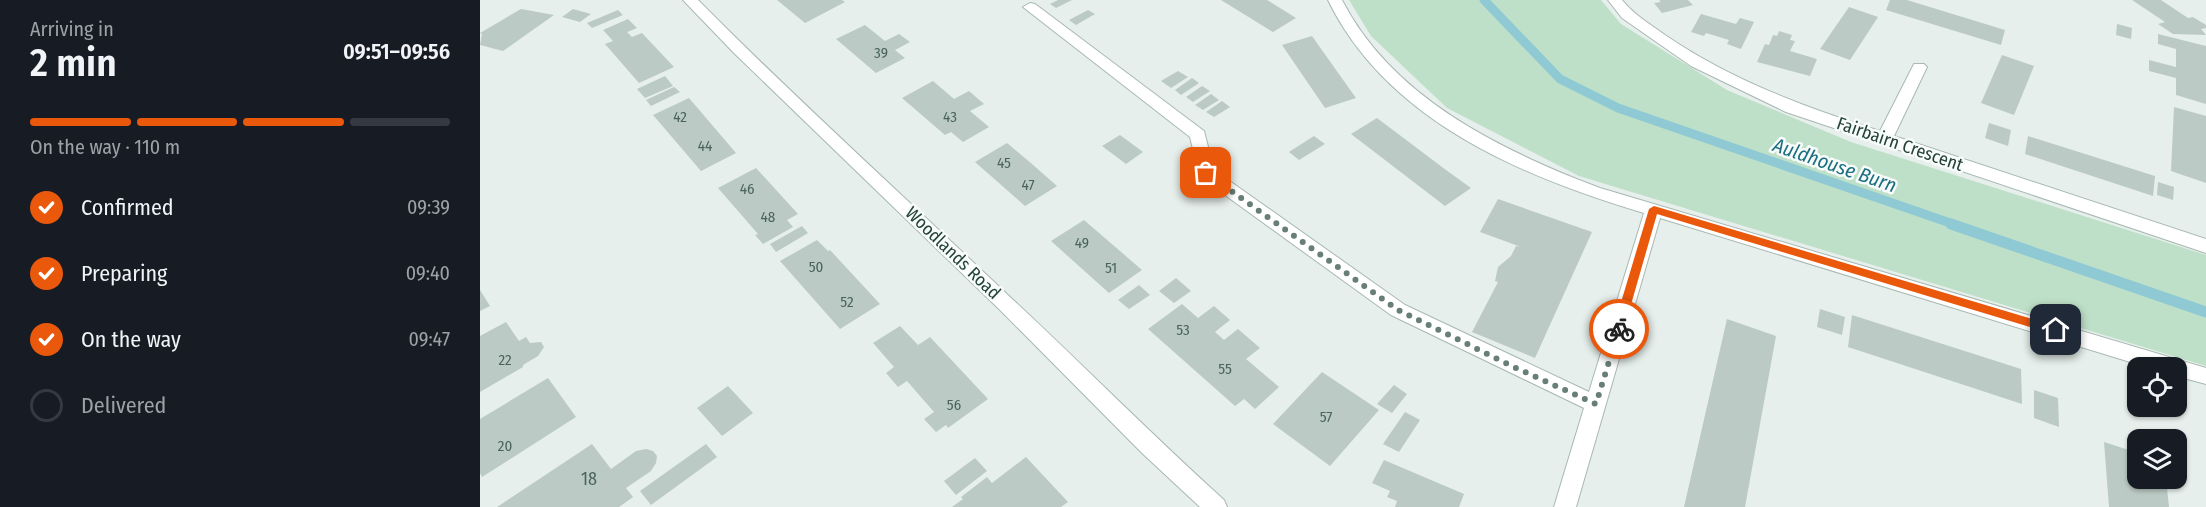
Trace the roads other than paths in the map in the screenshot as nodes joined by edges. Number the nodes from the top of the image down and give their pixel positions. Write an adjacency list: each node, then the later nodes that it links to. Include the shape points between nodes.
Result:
1 (690, 0): 11 (street, Woodlands Road)
2 (1335, 0): 7 (street, via 1376,59 1439,115 1472,137 1544,174)
3 (1615, 0): 6 (street, Fairbairn Crescent, via 1628,15 1696,63 1792,108)
4 (1030, 7): 10 (street, via 1198,135 1206,173 1398,310)
5 (1919, 67): 6 (street)
6 (1884, 139): 8 (street, Fairbairn Crescent)
7 (1654, 209): 9 (street); 10 (street)
8 (2206, 246)
9 (2206, 376)
10 (1596, 404): 12 (street)
11 (1216, 507)
12 (1565, 507)

